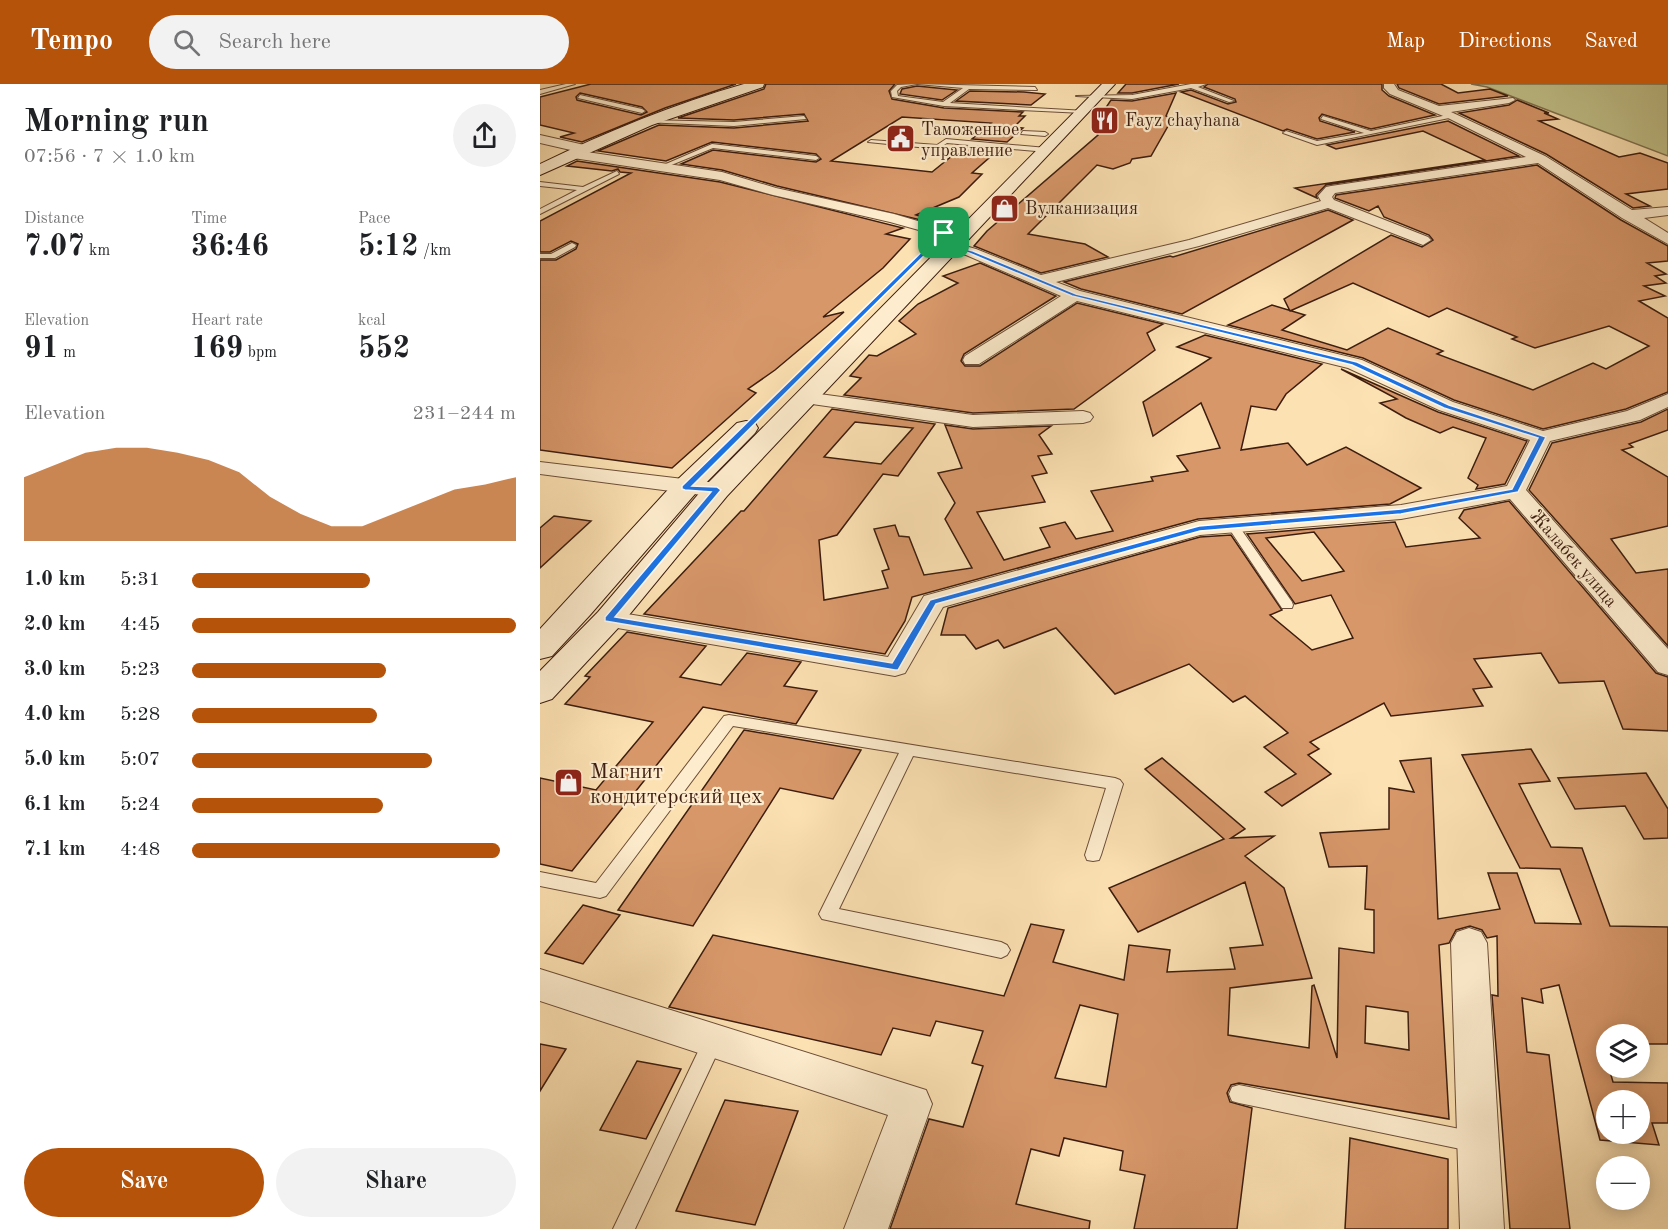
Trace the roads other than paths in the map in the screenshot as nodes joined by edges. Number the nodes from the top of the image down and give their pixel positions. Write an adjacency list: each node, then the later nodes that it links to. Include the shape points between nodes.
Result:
1 (572, 84): 10 (lane)
2 (758, 84): 17 (main road)
3 (914, 84): 15 (lane, via 899,86 895,97)
4 (920, 84): 8 (lane)
5 (1203, 84): 7 (lane)
6 (1389, 84): 16 (street, via 1394,92)
7 (1191, 86): 12 (lane, via 1132,97); 14 (lane)
8 (968, 87): 9 (lane); 15 (lane)
9 (1035, 89)
10 (540, 92)
11 (580, 97): 17 (lane)
12 (1088, 97): 15 (lane); 24 (main road)
13 (1509, 100): 16 (street)
14 (1231, 101)
15 (944, 104)
16 (1437, 110): 18 (street)
17 (650, 115): 19 (lane, via 734,124); 26 (main road)
18 (1452, 116): 22 (lane); 28 (street)
19 (804, 118)
20 (1323, 118): 22 (lane)
21 (1286, 133): 22 (lane, via 1317,143)
22 (1371, 133)
23 (540, 139): 26 (street)
24 (1032, 139): 25 (lane, via 946,141 938,147); 38 (main road)
25 (871, 142)
26 (579, 152): 29 (street); 30 (main road)
27 (816, 158): 29 (lane, via 712,146)
28 (1540, 159): 34 (street, via 1331,190 1325,196); 37 (street)
29 (662, 168): 38 (street, via 722,176 894,218)
30 (540, 170)
31 (617, 173): 33 (lane)
32 (540, 184): 33 (lane)
33 (584, 189): 36 (lane)
34 (1329, 203): 40 (street); 43 (street, via 1194,243)
35 (1668, 211): 37 (street)
36 (540, 212)
37 (1627, 215): 39 (street)
38 (947, 239): 43 (street); 46 (main road); 51 (main road)
39 (1668, 239)
40 (1423, 240)
41 (573, 245): 42 (lane, via 552,256)
42 (540, 256)
43 (1038, 281): 44 (street)
44 (1074, 295): 45 (street); 49 (street, via 1354,364 1446,406)
45 (972, 360)
46 (804, 398): 48 (street, via 973,421); 52 (main road)
47 (1668, 400): 49 (street, via 1633,416)
48 (1083, 417)
49 (1542, 437): 53 (street, Жалабек улица)
50 (540, 468): 51 (street)
51 (685, 488): 52 (street); 57 (main road)
52 (717, 490): 56 (main road)
53 (1515, 491): 54 (street, via 1401,512); 58 (street, Жалабек улица)
54 (1232, 524): 55 (lane); 56 (street, via 1199,528 933,602 895,667)
55 (1287, 605)
56 (609, 619): 59 (main road)
57 (540, 648)
58 (1668, 666)
59 (540, 691)
60 (908, 750): 61 (lane, via 1114,784); 62 (lane, via 729,720 600,891); 64 (lane, via 828,914)
61 (1093, 855)
62 (540, 879)
63 (1469, 943): 68 (street)
64 (1001, 950)
65 (540, 985): 66 (street)
66 (713, 1041): 69 (lane); 70 (street, via 912,1104)
67 (1239, 1094): 68 (lane)
68 (1480, 1143): 71 (street)
69 (624, 1229)
70 (866, 1229)
71 (1482, 1229)

